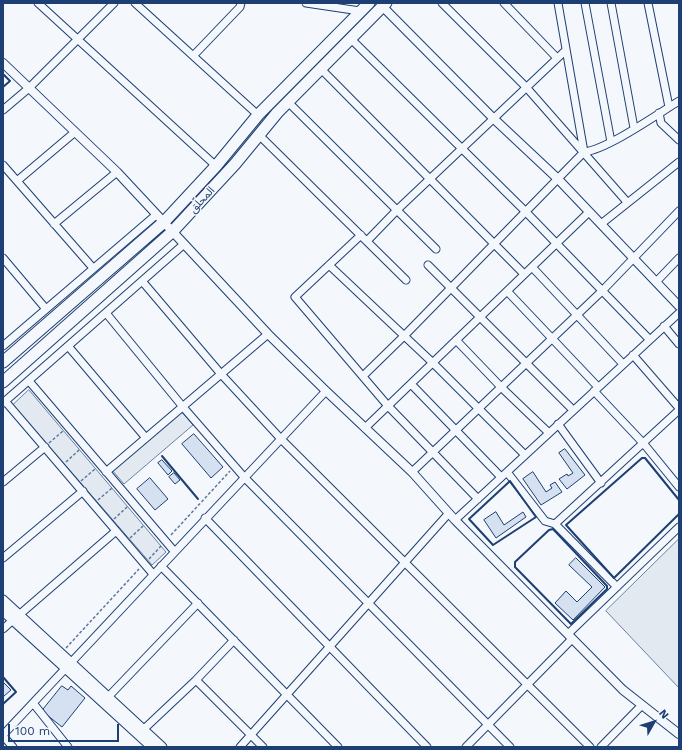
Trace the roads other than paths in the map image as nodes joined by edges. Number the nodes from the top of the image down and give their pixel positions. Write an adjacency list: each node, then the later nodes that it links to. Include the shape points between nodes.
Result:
1 (38, 3): 16 (street)
2 (114, 3): 16 (street)
3 (136, 3): 18 (street)
4 (241, 3): 18 (street)
5 (306, 3): 14 (street)
6 (369, 3): 14 (highway, المحلّق)
7 (442, 3): 22 (street)
8 (504, 3): 19 (street)
9 (558, 3): 17 (street)
10 (585, 3): 35 (street)
11 (611, 3): 31 (street)
12 (648, 3): 26 (street)
13 (384, 5): 15 (highway, المحلّق); 30 (street)
14 (360, 11): 29 (highway, المحلّق)
15 (351, 39): 21 (highway, المحلّق); 36 (street)
16 (78, 40): 23 (street); 40 (street)
17 (566, 50): 19 (street); 37 (street)
18 (194, 55): 29 (street)
19 (557, 58): 22 (street)
20 (3, 62): 23 (street)
21 (321, 69): 25 (highway, المحلّق); 42 (street)
22 (526, 87): 30 (street); 37 (street)
23 (29, 88): 27 (street); 32 (street)
24 (679, 101): 26 (street)
25 (288, 102): 33 (highway, المحلّق); 46 (street)
26 (669, 107): 28 (street)
27 (3, 110)
28 (659, 113): 31 (street); 34 (street, via 661,123)
29 (258, 115): 40 (highway, المحلّق)
30 (493, 118): 36 (street); 43 (street)
31 (634, 128): 35 (street)
32 (75, 132): 41 (street); 44 (street)
33 (258, 134): 53 (highway, المحلّق, via 235,164); 54 (street)
34 (679, 140)
35 (611, 142): 37 (street)
36 (461, 149): 42 (street); 47 (street)
37 (584, 152): 43 (street); 45 (street)
38 (679, 162): 45 (street)
39 (3, 165): 44 (street)
40 (216, 166): 50 (highway, المحلّق)
41 (117, 172): 50 (street); 51 (street)
42 (431, 179): 46 (street); 56 (street)
43 (558, 179): 47 (street); 49 (street)
44 (17, 181): 51 (street)
45 (627, 202): 52 (street)
46 (397, 210): 55 (street); 59 (street)
47 (525, 211): 56 (street); 57 (street)
48 (679, 211): 62 (street)
49 (589, 212): 52 (street); 57 (street)
50 (160, 218): 53 (street); 66 (street); 90 (highway, المحلّق)
51 (54, 224): 66 (street)
52 (601, 224): 62 (street)
53 (172, 232): 58 (street); 97 (highway, المحلّق)
54 (361, 235): 55 (street); 63 (street)
55 (367, 241): 68 (street)
56 (494, 243): 67 (street); 71 (street)
57 (557, 244): 65 (street); 73 (street)
58 (183, 245): 69 (street); 81 (street)
59 (436, 249)
60 (3, 258): 75 (street)
61 (679, 258): 70 (street)
62 (634, 259): 70 (street); 73 (street)
63 (329, 265): 82 (street); 95 (street, via 295,297)
64 (428, 265): 71 (street)
65 (532, 267): 67 (street); 79 (street)
66 (93, 268): 75 (street)
67 (524, 274): 72 (street)
68 (406, 280)
69 (142, 281): 76 (street); 94 (street)
70 (656, 282): 74 (street)
71 (452, 287): 78 (street); 82 (street)
72 (507, 291): 78 (street); 83 (street)
73 (602, 291): 79 (street); 84 (street)
74 (679, 306)
75 (46, 309): 87 (street)
76 (106, 313): 88 (street); 104 (street)
77 (679, 313): 80 (street)
78 (481, 316): 85 (street); 92 (street)
79 (576, 316): 83 (street); 93 (street)
80 (664, 326): 84 (street); 86 (street)
81 (268, 334): 94 (street); 101 (street)
82 (404, 336): 91 (street); 95 (street)
83 (552, 338): 92 (street); 100 (street)
84 (649, 339): 89 (street)
85 (456, 340): 91 (street); 99 (street)
86 (679, 344)
87 (3, 346)
88 (68, 346): 96 (street); 112 (street)
89 (633, 355): 93 (street); 106 (street)
90 (3, 362)
91 (433, 362): 98 (street); 105 (street)
92 (526, 363): 99 (street); 107 (street)
93 (623, 364): 100 (street)
94 (221, 374): 104 (street); 113 (street)
95 (363, 376): 103 (street)
96 (29, 381): 102 (street); 118 (street)
97 (3, 382)
98 (411, 384): 103 (street); 110 (street)
99 (502, 388): 105 (street); 111 (street)
100 (596, 389): 107 (street); 114 (street)
101 (326, 391): 109 (street); 113 (street)
102 (4, 402): 115 (street)
103 (388, 406): 109 (street); 116 (street)
104 (183, 407): 112 (street); 121 (street)
105 (478, 408): 110 (street); 117 (street)
106 (679, 409): 114 (street)
107 (573, 410): 108 (street)
108 (558, 424): 111 (street); 124 (street)
109 (365, 428): 119 (street)
110 (455, 431): 116 (street); 122 (street)
111 (549, 433): 117 (street)
112 (146, 438): 118 (street)
113 (281, 438): 121 (street); 136 (street)
114 (644, 444): 124 (street); 125 (street)
115 (45, 447): 123 (street); 126 (street)
116 (432, 452): 119 (street); 127 (street)
117 (525, 455): 120 (street)
118 (106, 472): 134 (street)
119 (412, 472): 128 (street)
120 (507, 472): 122 (street); 131 (street, via 545,521)
121 (244, 477): 129 (street); 142 (street)
122 (501, 477): 127 (street)
123 (3, 482)
124 (601, 483): 131 (street)
125 (679, 487)
126 (83, 491): 133 (street); 135 (street)
127 (478, 499): 130 (street)
128 (448, 513): 130 (street); 136 (street)
129 (205, 518): 134 (street); 148 (street)
130 (455, 520): 146 (street)
131 (555, 524): 139 (street)
132 (679, 527): 139 (street)
133 (116, 531): 138 (street); 144 (street)
134 (174, 551): 137 (street)
135 (3, 558)
136 (405, 562): 142 (street); 151 (street)
137 (161, 566): 138 (street); 141 (street)
138 (153, 574): 149 (street)
139 (616, 587): 146 (street)
140 (3, 600): 144 (main road)
141 (198, 603): 147 (street); 153 (street)
142 (368, 604): 148 (street); 156 (street)
143 (3, 612): 144 (main road)
144 (16, 618): 145 (street); 149 (main road)
145 (3, 629)
146 (570, 636): 151 (street); 155 (street)
147 (234, 640): 150 (street); 152 (street)
148 (330, 646): 152 (street); 168 (street)
149 (68, 665): 153 (main road); 154 (street); 163 (main road)
150 (196, 680): 157 (street); 160 (street)
151 (526, 685): 156 (street); 171 (street)
152 (288, 695): 160 (street); 167 (street)
153 (108, 696): 157 (main road)
154 (33, 703): 159 (street); 162 (street)
155 (642, 705): 158 (street); 172 (street)
156 (488, 725): 169 (street); 170 (street)
157 (144, 729): 164 (main road)
158 (679, 734)
159 (3, 735): 161 (street)
160 (252, 736): 165 (street); 166 (street)
161 (13, 747)
162 (68, 747)
163 (152, 747)
164 (162, 747)
165 (240, 747)
166 (263, 747)
167 (338, 747)
168 (427, 747)
169 (466, 747)
170 (510, 747)
171 (590, 747)
172 (601, 747)

